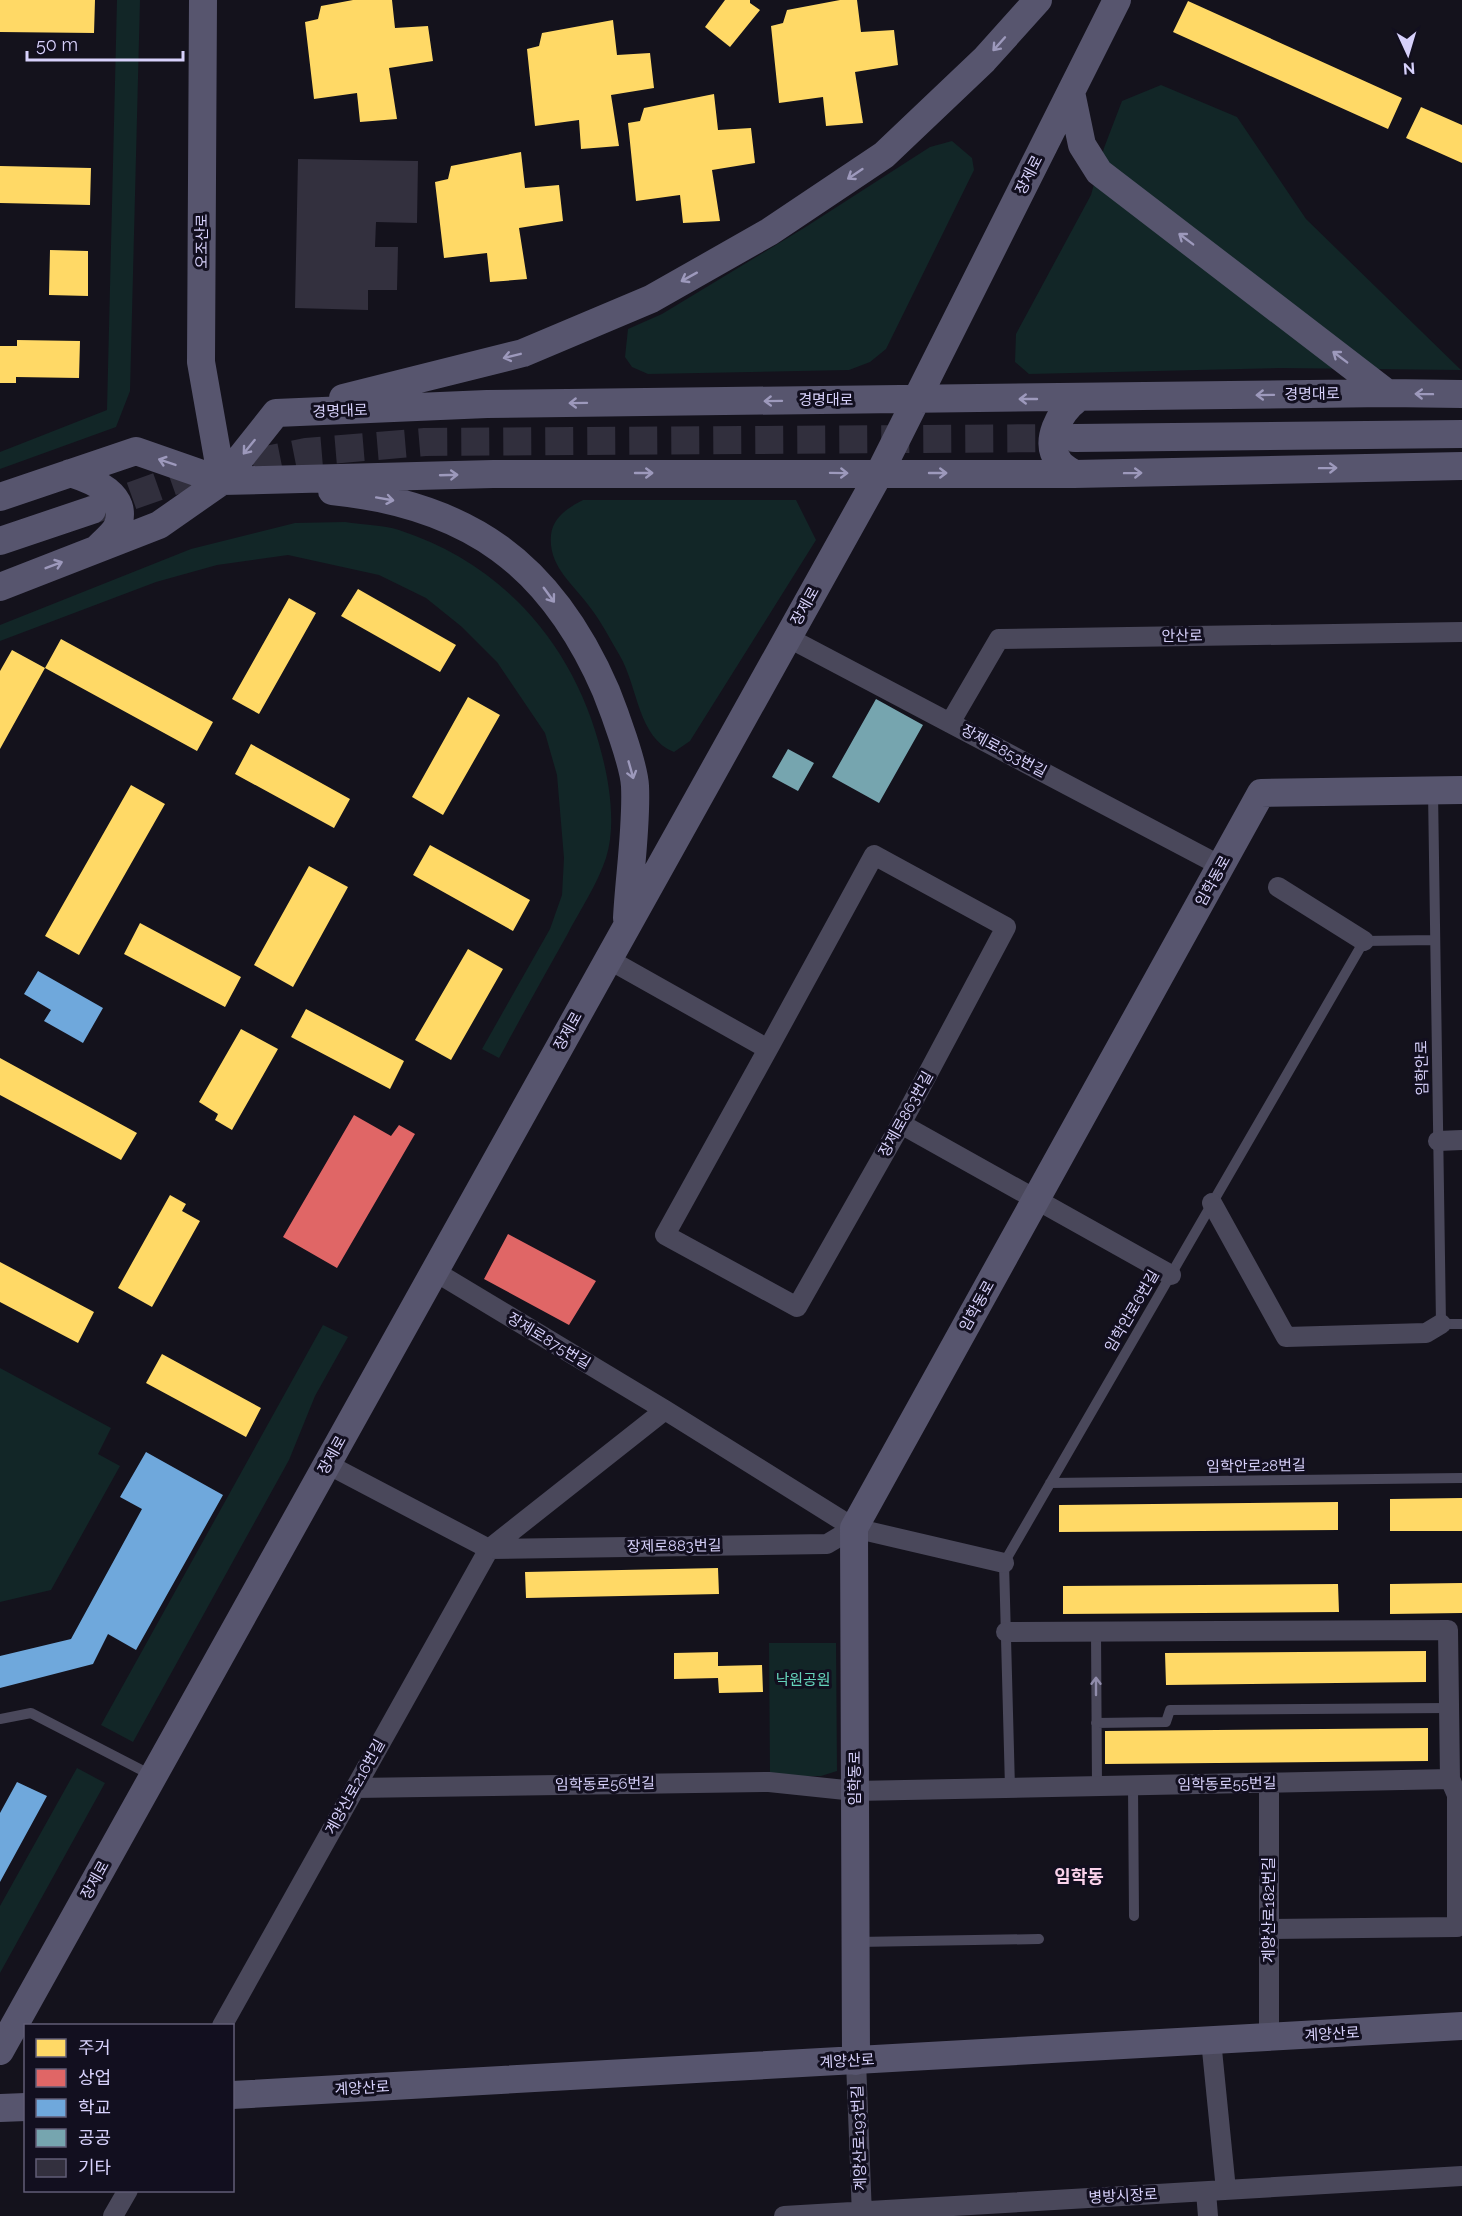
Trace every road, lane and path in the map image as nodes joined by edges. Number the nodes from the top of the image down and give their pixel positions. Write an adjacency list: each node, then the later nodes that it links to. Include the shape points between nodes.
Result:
1 (204, 0): 16 (street, 오조산로, via 201,362)
2 (1038, 0): 9 (street, one-way to 9, via 984,60 884,155 769,232 651,298 523,353)
3 (1117, 0): 4 (street, 장제로)
4 (1071, 92): 5 (street, one-way to 4, via 1099,172 1082,145); 8 (street, 장제로)
5 (1387, 393): 6 (street, 경명대로, one-way to 5); 7 (street, 경명대로, one-way to 7)
6 (1462, 394)
7 (1077, 399): 8 (street, 경명대로, one-way to 8); 15 (street, via 1067,406 1054,427 1058,462)
8 (915, 400): 9 (street, 경명대로, one-way to 9, via 487,405); 14 (street, 장제로)
9 (276, 413): 16 (street, one-way to 16)
10 (1462, 434): 11 (street)
11 (1075, 438)
12 (1462, 466): 15 (street, one-way to 12)
13 (70, 473): 16 (street, one-way to 13, via 136,451); 17 (street); 20 (street, via 111,492 119,513 117,528)
14 (879, 474): 15 (street, one-way to 15); 16 (street, one-way to 14, via 505,474); 23 (street, 장제로)
15 (1074, 474)
16 (222, 481): 20 (street, via 159,525); 29 (street, one-way to 29, via 408,503 466,526 511,554 537,578 590,653 613,709 636,785)
17 (0, 497)
18 (92, 510): 19 (street)
19 (0, 541)
20 (97, 549): 21 (street, one-way to 20)
21 (0, 587)
22 (1462, 632): 24 (street, 안산로, via 999,639)
23 (787, 637): 24 (street, 장제로853번길); 29 (street, 장제로)
24 (951, 723): 27 (street, 장제로853번길)
25 (1433, 790): 26 (street, 임학동로); 27 (street, 임학동로, via 1261,793); 30 (lane, 임학안로)
26 (1462, 790)
27 (1221, 866): 37 (street, 임학동로)
28 (1278, 887): 31 (street)
29 (626, 926): 32 (street, 장제로)
30 (1435, 940): 31 (lane); 36 (lane, 임학안로)
31 (1364, 941): 38 (lane, 임학안로6번길)
32 (608, 959): 33 (street); 39 (street, 장제로)
33 (768, 1049): 34 (street, 장제로863번길, via 665,1235 797,1307); 34 (street, 장제로863번길, via 874,855 1006,927)
34 (901, 1124): 37 (street)
35 (1462, 1140): 36 (street)
36 (1438, 1141): 41 (lane, 임학안로)
37 (1036, 1200): 40 (street); 47 (street, 임학동로)
38 (1212, 1203): 40 (lane, 임학안로6번길); 41 (street, via 1286,1337 1426,1333)
39 (434, 1271): 43 (street, 장제로875번길); 44 (street, 장제로)
40 (1171, 1275): 46 (lane, 임학안로6번길)
41 (1441, 1324): 42 (lane)
42 (1462, 1324)
43 (665, 1410): 47 (street, 장제로875번길); 48 (street)
44 (327, 1464): 48 (street, 장제로883번길); 55 (street, 장제로)
45 (1462, 1478): 46 (lane, 임학안로28번길)
46 (1050, 1483): 49 (lane, 임학안로6번길)
47 (854, 1528): 48 (street, 장제로883번길, via 827,1544); 49 (street, 장제로875번길); 62 (street, 임학동로)
48 (489, 1549): 60 (street, 계양산로216번길)
49 (1005, 1563): 50 (lane)
50 (1006, 1632): 51 (street); 61 (lane)
51 (1096, 1632): 52 (street, via 1448,1630); 54 (lane, one-way to 51)
52 (1455, 1708): 54 (lane, via 1170,1710 1166,1722); 56 (street)
53 (0, 1719): 55 (lane, via 31,1713)
54 (1096, 1723): 58 (lane)
55 (153, 1776): 71 (street, 장제로)
56 (1450, 1779): 57 (street, 임학동로55번길); 64 (street, via 1457,1795 1457,1927)
57 (1269, 1783): 59 (street, 임학동로55번길); 64 (street, 계양산로182번길)
58 (1097, 1786): 59 (street, 임학동로55번길); 61 (street, 임학동로55번길)
59 (1132, 1786): 63 (lane)
60 (355, 1788): 62 (street, 임학동로56번길, via 769,1782); 67 (street, 계양산로216번길)
61 (1010, 1788): 62 (street, 임학동로55번길)
62 (855, 1791): 66 (street, 임학동로)
63 (1134, 1916)
64 (1269, 1929): 69 (street, 계양산로182번길)
65 (1039, 1939): 66 (lane)
66 (856, 1942): 72 (street, 임학동로)
67 (223, 2024)
68 (1462, 2026): 69 (street, 계양산로)
69 (1269, 2037): 70 (street, 계양산로)
70 (1211, 2040): 72 (street, 계양산로); 77 (street)
71 (0, 2051)
72 (856, 2061): 73 (street, 계양산로); 81 (street, 계양산로193번길)
73 (234, 2095)
74 (24, 2107): 75 (street)
75 (0, 2108)
76 (1462, 2176): 77 (street, 병방시장로)
77 (1216, 2191): 79 (street, 병방시장로); 84 (street)
78 (127, 2192): 82 (street)
79 (1094, 2207): 80 (street, 병방시장로)
80 (978, 2210): 81 (street, 병방시장로)
81 (862, 2214): 83 (street, 병방시장로)
82 (113, 2216)
83 (784, 2216)
84 (1208, 2216)

